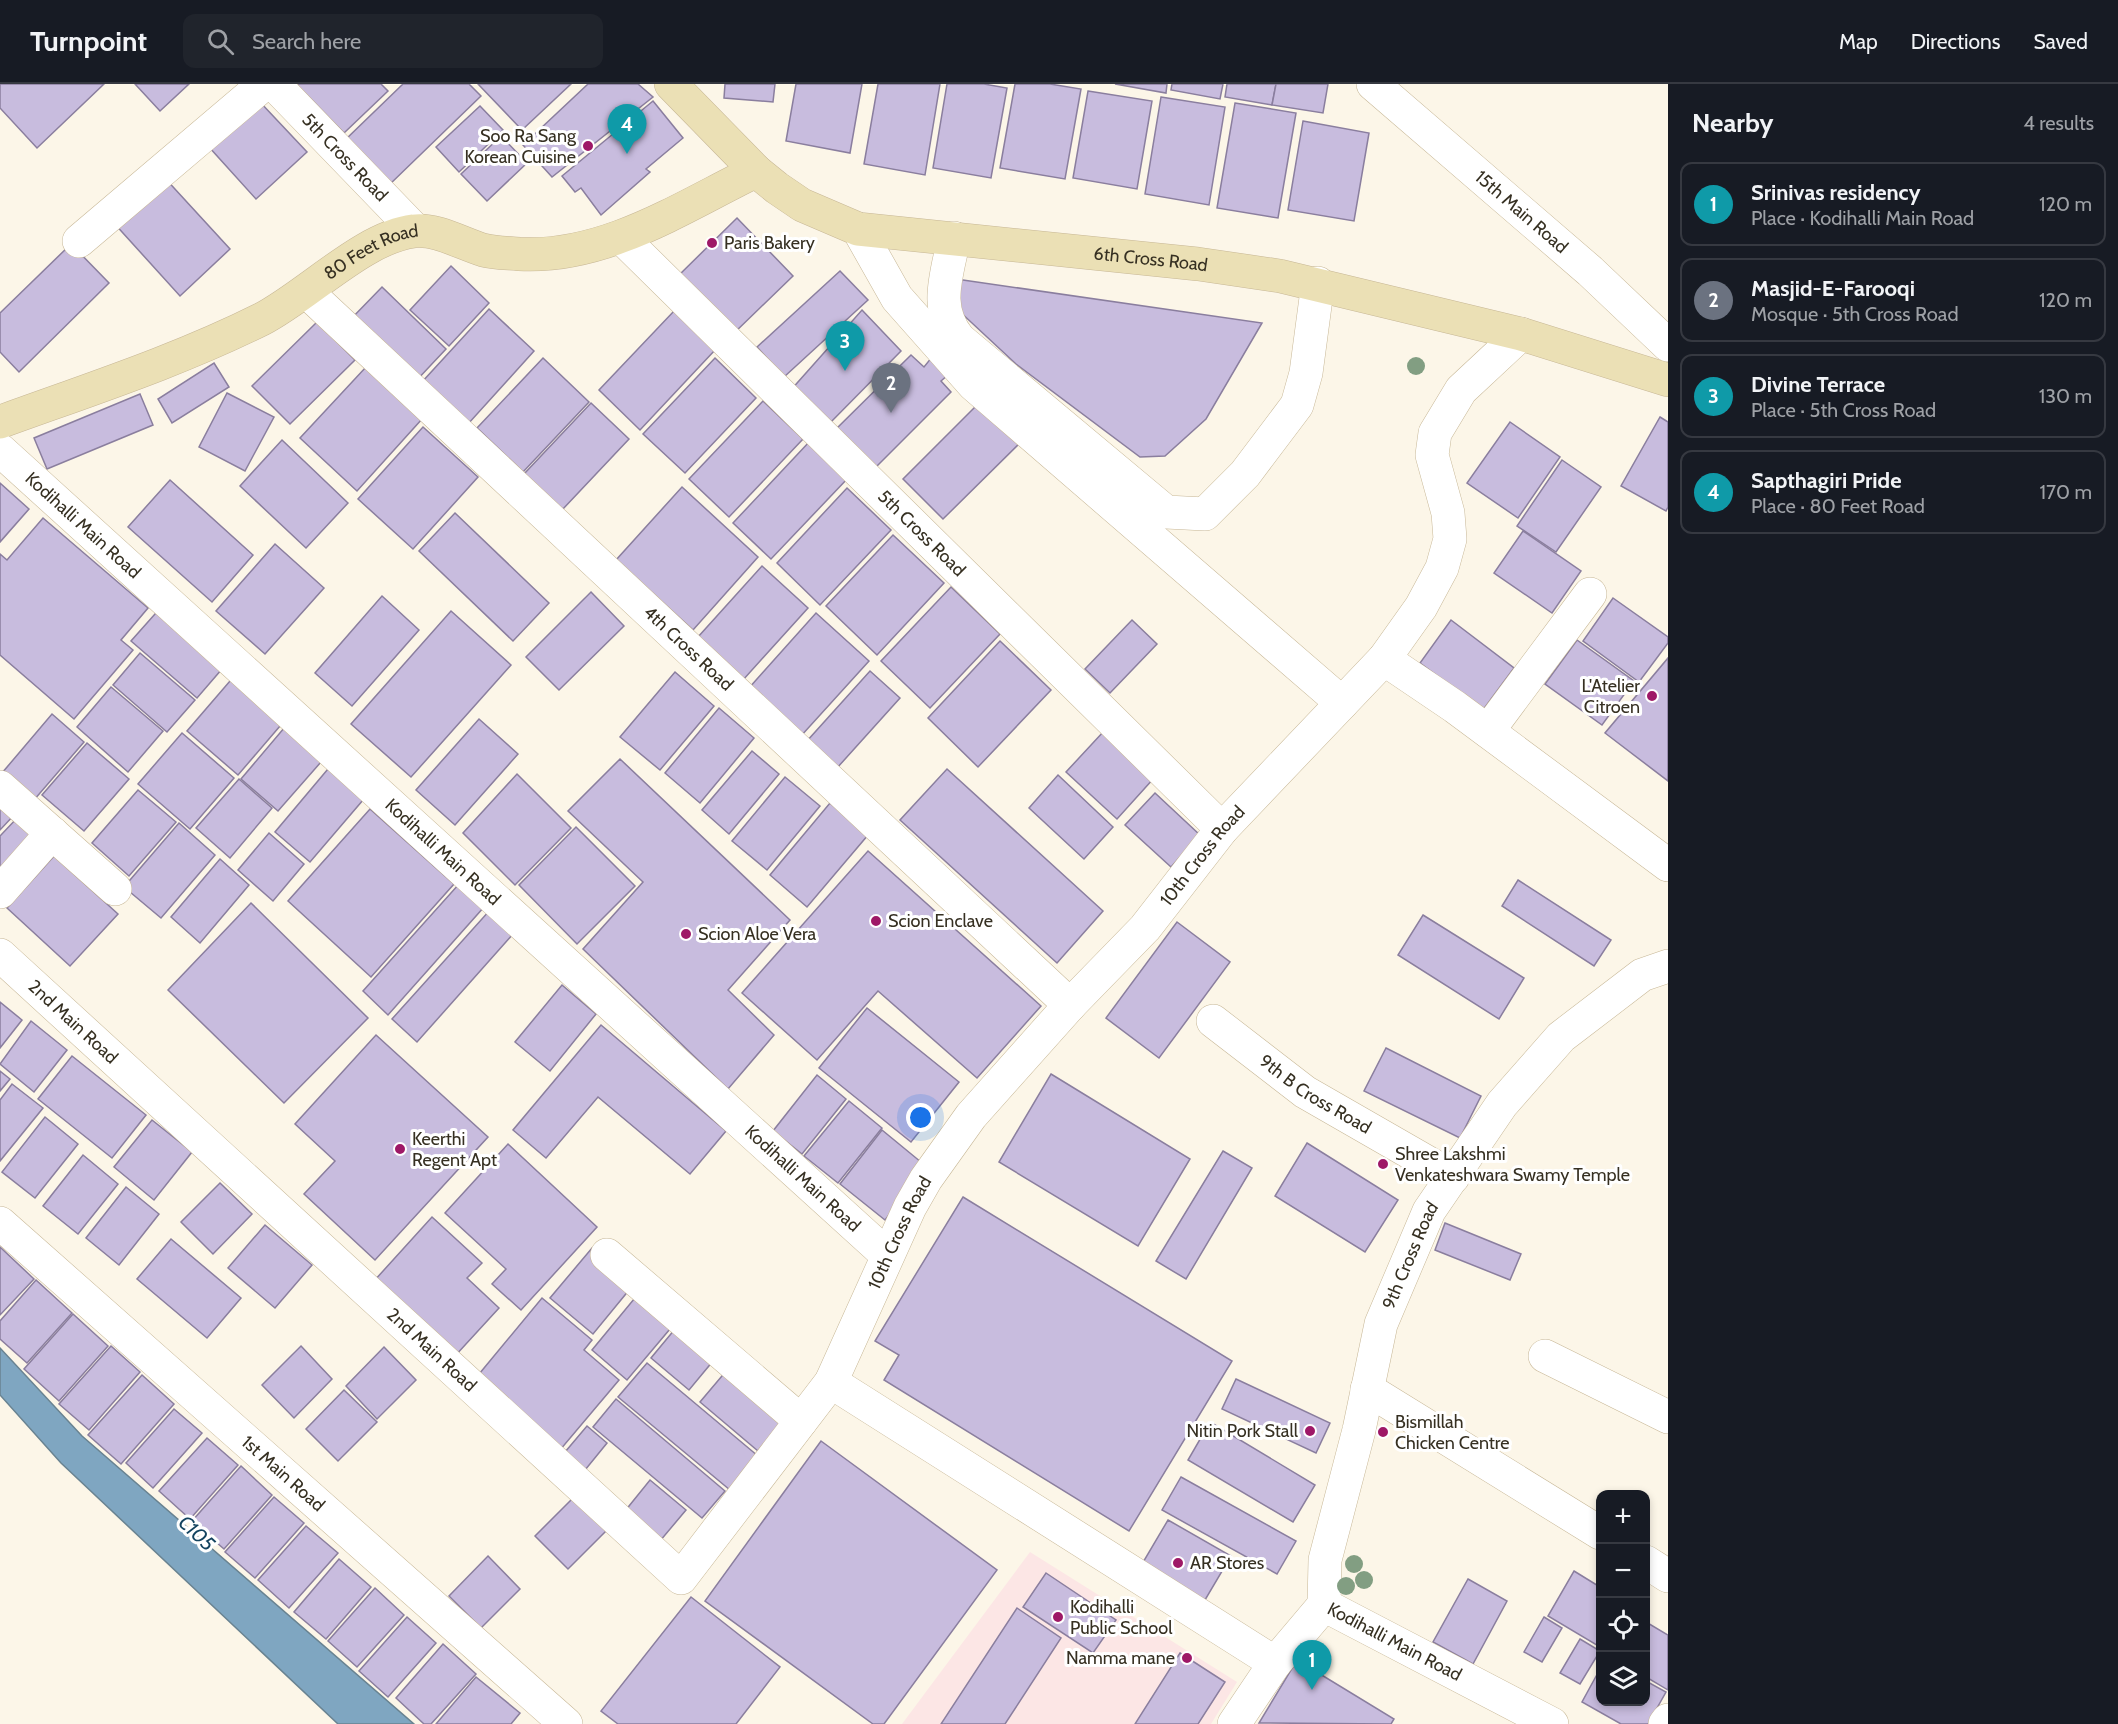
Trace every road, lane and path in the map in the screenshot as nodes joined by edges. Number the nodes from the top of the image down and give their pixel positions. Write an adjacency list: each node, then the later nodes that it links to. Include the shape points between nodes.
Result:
1 (264, 84): 10 (street)
2 (274, 84): 7 (street, 5th Cross Road)
3 (671, 84): 5 (street, 6th Cross Road)
4 (1374, 84): 14 (street, 15th Main Road, via 1590,271)
5 (756, 171): 6 (street, 6th Cross Road, via 802,205); 8 (street, 80 Feet Road)
6 (858, 229): 9 (street, 6th Cross Road); 20 (street, via 897,298 974,385)
7 (415, 230): 8 (street, 80 Feet Road, via 486,251 522,254 581,250); 12 (street, 80 Feet Road, via 375,243)
8 (621, 237): 23 (street, 5th Cross Road)
9 (954, 238): 11 (street, 6th Cross Road, via 1218,267); 11 (street, via 943,309 947,325 1166,512 1205,514 1245,474 1297,405 1306,372)
10 (79, 241)
11 (1318, 283): 13 (street, 6th Cross Road)
12 (307, 292): 16 (street, 80 Feet Road, via 261,319 176,358); 31 (street, 4th Cross Road)
13 (1521, 334): 15 (street, 6th Cross Road); 19 (street, 10th Cross Road, via 1461,390 1435,433 1432,455 1450,526 1447,554 1421,607)
14 (1668, 345)
15 (1668, 380)
16 (0, 422)
17 (0, 450): 36 (street, Kodihalli Main Road)
18 (1590, 594): 21 (street)
19 (1384, 659): 20 (street, 10th Cross Road); 21 (street)
20 (1342, 703): 23 (street, 10th Cross Road)
21 (1488, 731): 25 (street)
22 (0, 787): 24 (street)
23 (1222, 830): 31 (street, 10th Cross Road, via 1151,921)
24 (52, 833): 26 (street); 27 (street)
25 (1668, 865)
26 (115, 890)
27 (0, 892)
28 (0, 956): 41 (street, 2nd Main Road, via 681,1578)
29 (1655, 970): 30 (street); 33 (street, 9th Cross Road, via 1561,1037 1502,1104)
30 (1668, 995)
31 (1070, 1005): 36 (street, 10th Cross Road, via 971,1116 926,1179)
32 (1213, 1022): 33 (street, 9th B Cross Road, via 1305,1092)
33 (1453, 1177): 39 (street, 9th Cross Road, via 1429,1211 1381,1324)
34 (0, 1223): 49 (street, 1st Main Road)
35 (607, 1255): 41 (street)
36 (886, 1255): 38 (street, 10th Cross Road)
37 (1545, 1356): 40 (street)
38 (831, 1382): 41 (street, 2nd Main Road); 46 (street)
39 (1368, 1389): 42 (street); 45 (street, 9th Cross Road, via 1325,1560)
40 (1668, 1417)
41 (801, 1421)
42 (1596, 1531)
43 (1650, 1565): 44 (street)
44 (1668, 1576)
45 (1324, 1605): 46 (street, Kodihalli Main Road); 48 (street, Kodihalli Main Road)
46 (1275, 1663): 50 (street, Kodihalli Main Road)
47 (1668, 1720): 51 (street)
48 (1544, 1722)
49 (566, 1724)
50 (1234, 1724)
51 (1665, 1724)

